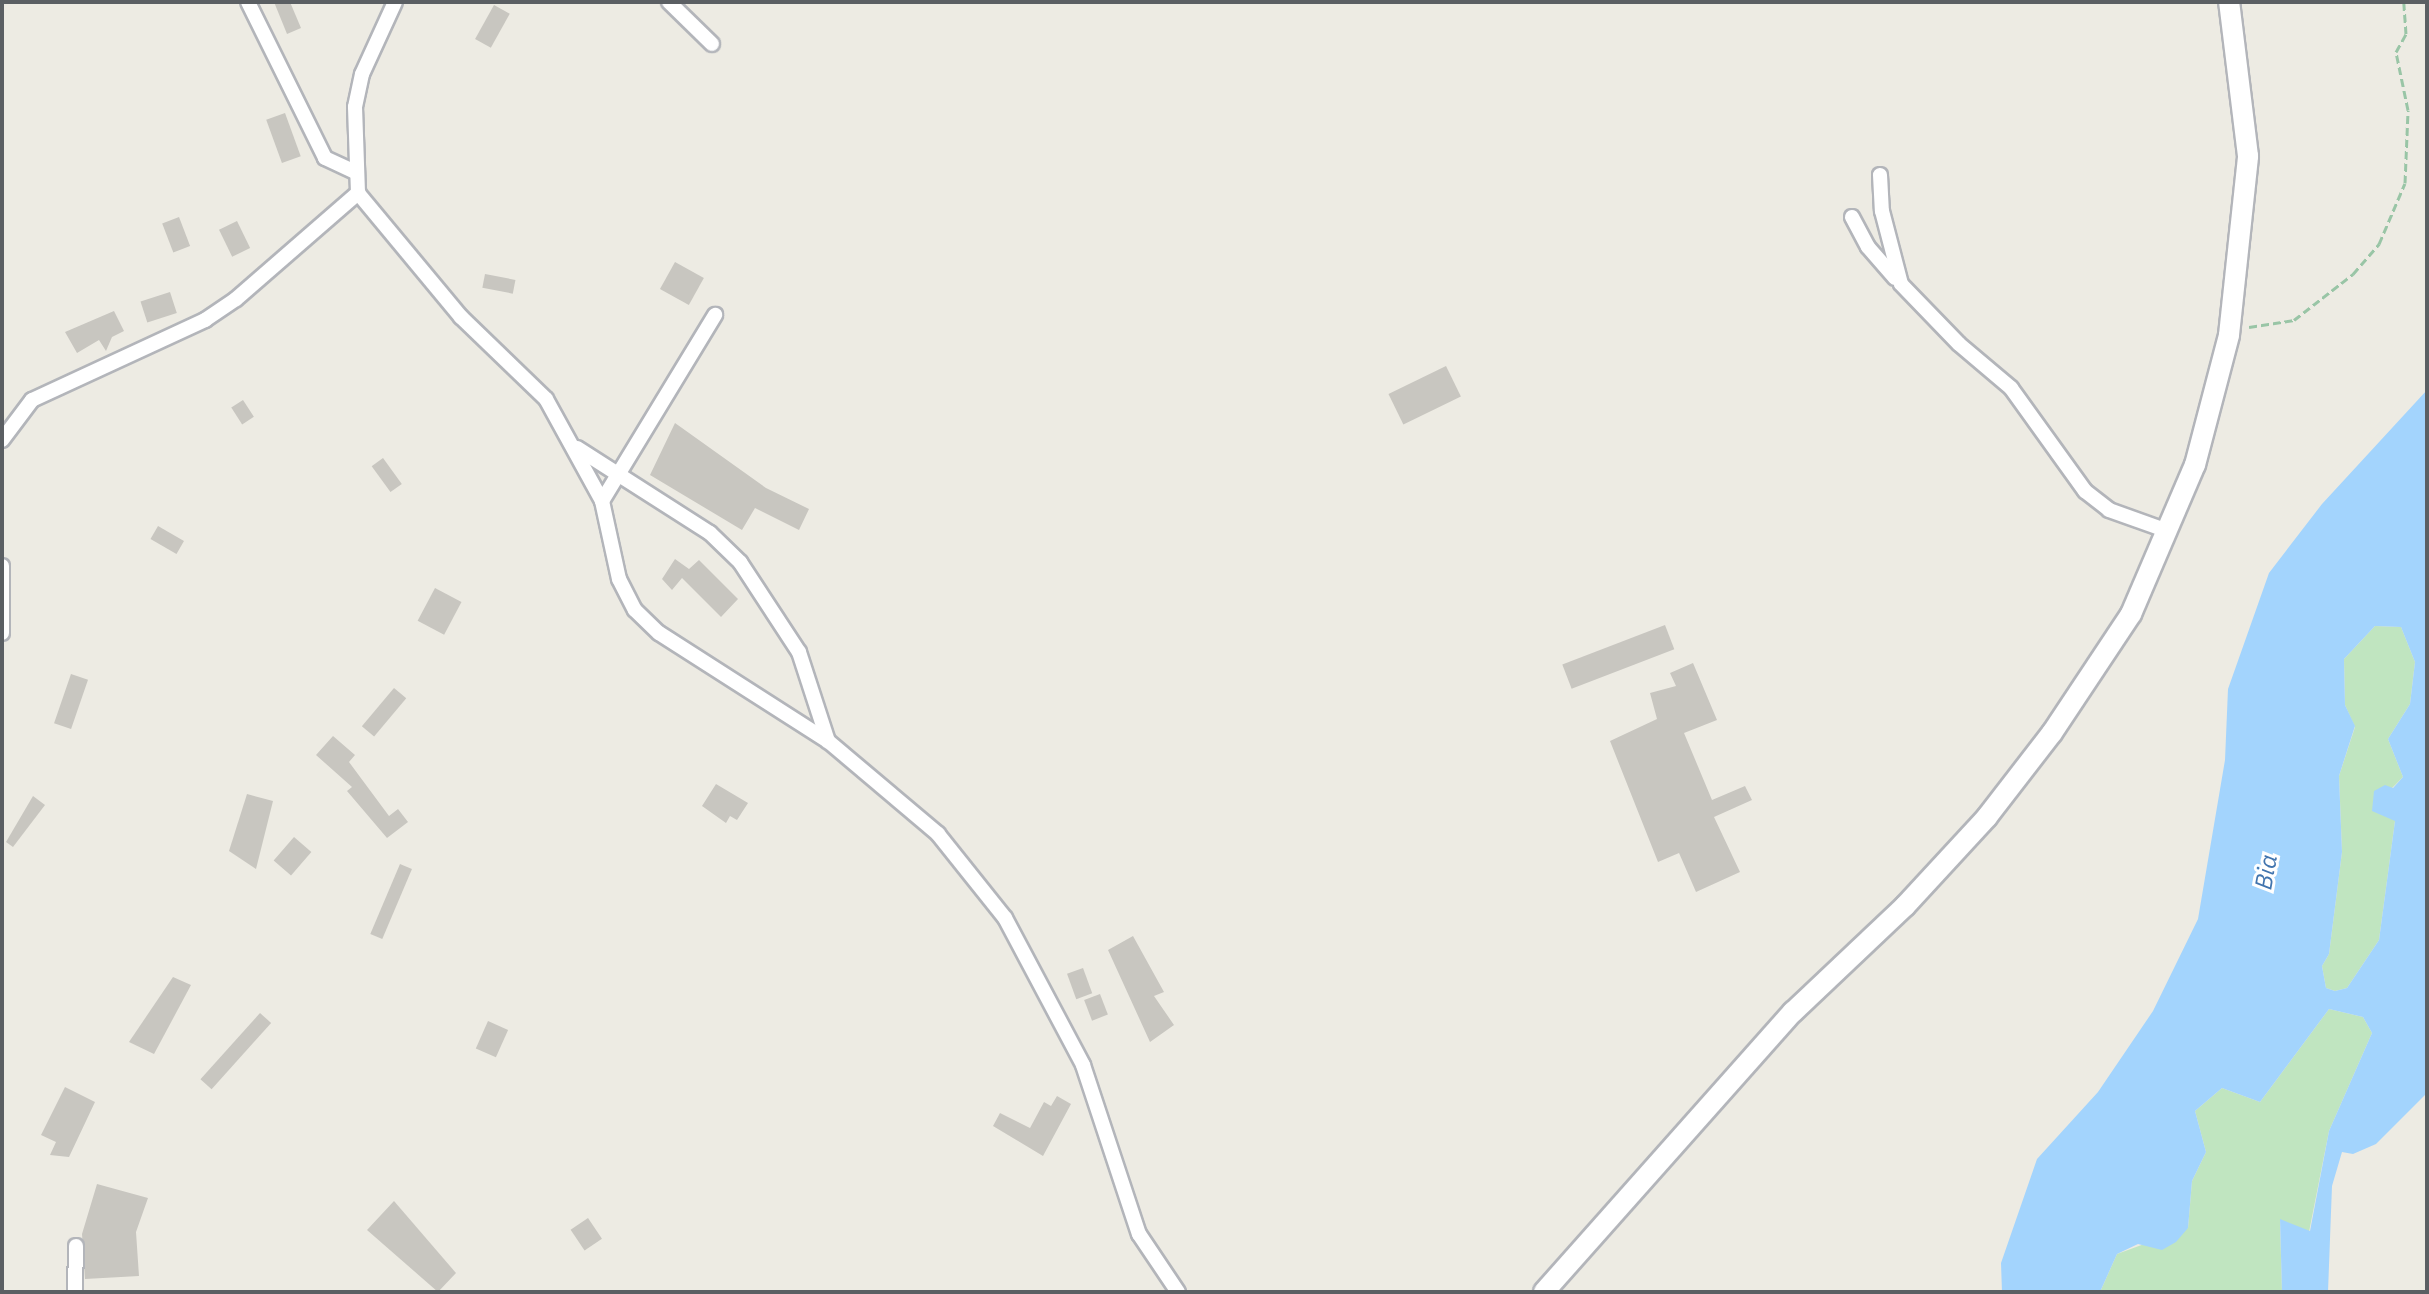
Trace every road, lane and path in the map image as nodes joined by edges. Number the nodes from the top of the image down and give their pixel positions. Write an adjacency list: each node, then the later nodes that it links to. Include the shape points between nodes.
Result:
1 (248, 2): 7 (street, via 325,158)
2 (395, 2): 7 (street, via 362,74 355,107)
3 (669, 2): 6 (street)
4 (2229, 2): 13 (main road, via 2248,156)
5 (2404, 2): 13 (path, via 2406,34 2396,52 2408,110 2405,183 2379,244 2353,274 2294,320)
6 (712, 44)
7 (355, 172): 9 (street)
8 (1880, 175): 11 (street, via 1882,211)
9 (358, 193): 14 (street, via 236,299 205,320 32,400); 15 (street, via 461,317 532,382)
10 (1852, 217): 11 (street, via 1868,247)
11 (1901, 284): 18 (street, via 2011,388 2085,491 2109,510)
12 (715, 315): 16 (street)
13 (2230, 330): 18 (main road, via 2195,465)
14 (2, 440)
15 (574, 445): 16 (street); 17 (street)
16 (617, 477): 17 (street); 21 (street, via 710,533 740,562 799,652)
17 (602, 501): 21 (street, via 619,579 635,610 659,633)
18 (2168, 531): 25 (main road, via 2131,614 2052,733 1987,817 1905,906 1793,1012)
19 (2, 566): 20 (street)
20 (2, 633)
21 (828, 741): 24 (street, via 938,834 1005,918 1083,1065 1139,1234)
22 (76, 1246): 23 (street)
23 (75, 1292)
24 (1178, 1292)
25 (1544, 1292)

